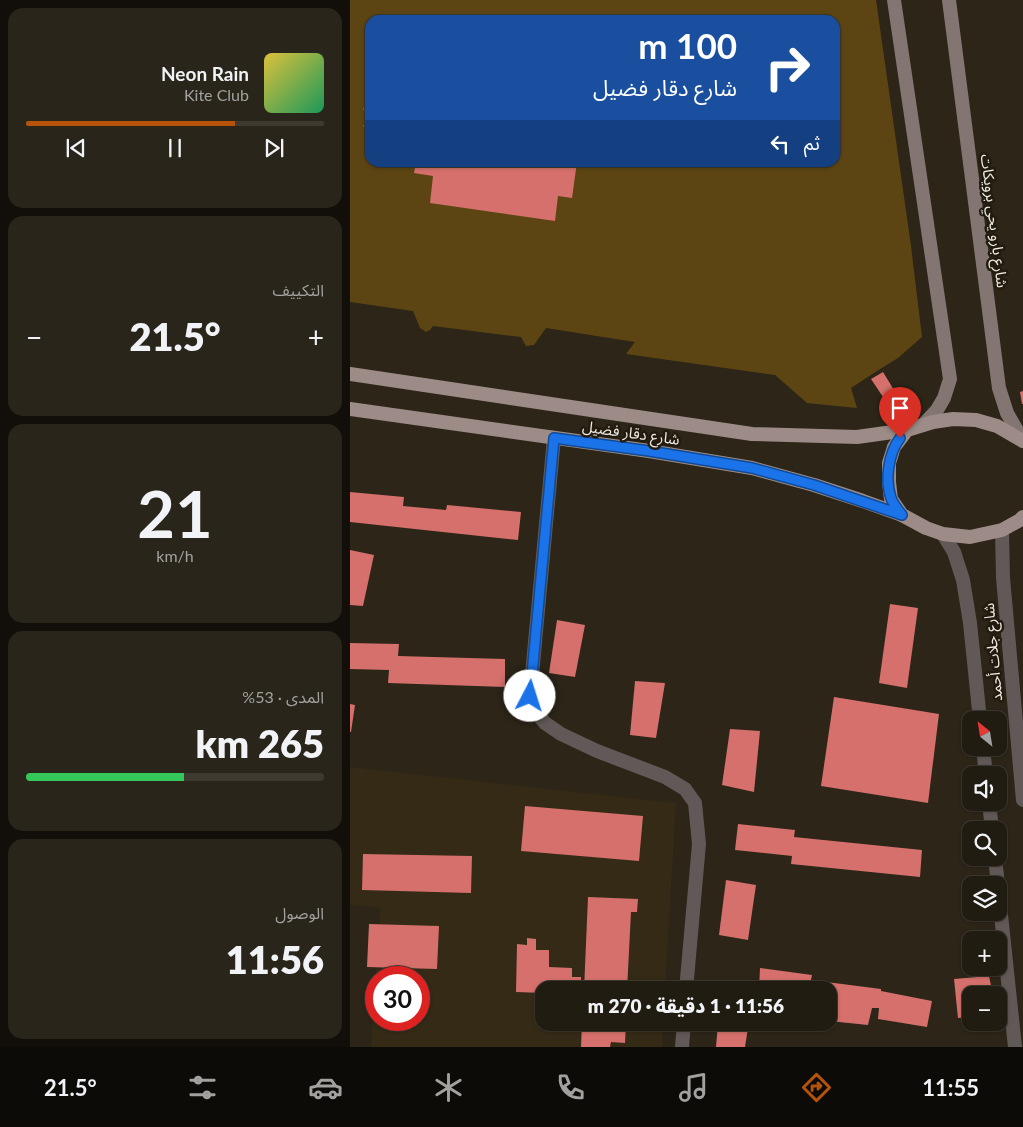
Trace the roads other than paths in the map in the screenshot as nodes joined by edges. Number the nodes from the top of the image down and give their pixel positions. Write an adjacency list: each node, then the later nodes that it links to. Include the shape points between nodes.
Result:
1 (894, 0): 5 (main road, via 950,379 944,398)
2 (949, 0): 8 (main road, شارع بارو يحي برويكات, via 999,388 1007,413)
3 (350, 374): 6 (main road, شارع دقار فضيل, via 752,434 857,437)
4 (350, 409): 7 (main road, شارع دقار فضيل)
5 (923, 426): 6 (main road, شارع دقار فضيل); 8 (main road, شارع دقار فضيل, via 953,419 976,420 997,426)
6 (906, 430): 9 (main road, via 894,447 889,463 891,499)
7 (554, 438): 9 (main road, شارع دقار فضيل, via 752,468); 17 (street, via 530,696 534,710 561,734 665,778 685,789 695,803 699,844)
8 (1023, 441)
9 (902, 515): 12 (main road, شارع دقار فضيل)
10 (1022, 519): 11 (main road, شارع دقار فضيل)
11 (1002, 530): 12 (main road, شارع دقار فضيل, via 970,537); 14 (street, شارع جلات أحمد, via 1003,578)
12 (943, 534): 13 (street, شارع جلات أحمد, via 954,552 963,580)
13 (979, 711)
14 (1020, 722): 15 (street, شارع جلات أحمد)
15 (1023, 800)
16 (1002, 921): 20 (street)
17 (687, 981)
18 (683, 1031): 19 (street)
19 (682, 1047)
20 (1015, 1047)

